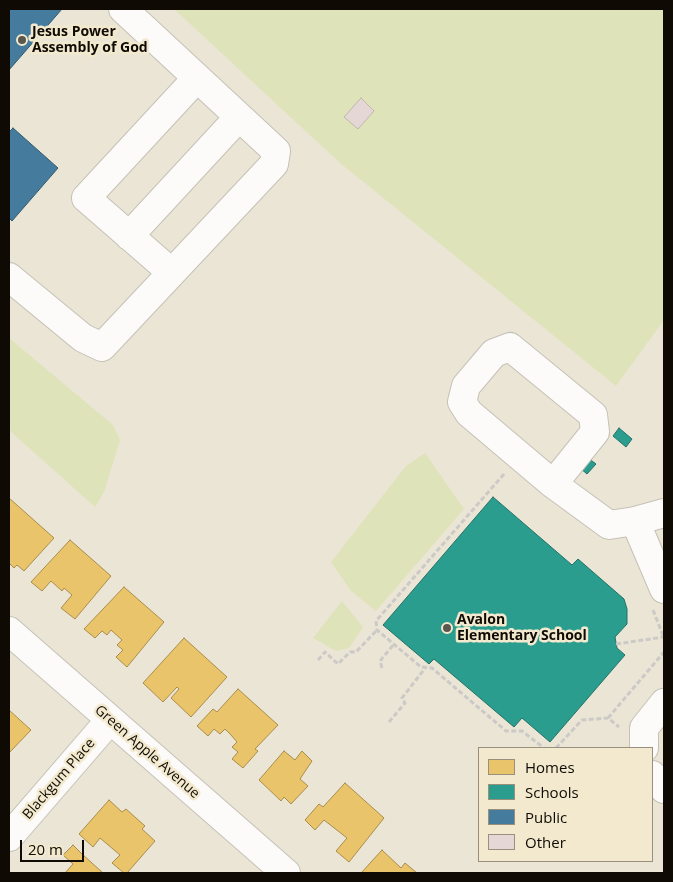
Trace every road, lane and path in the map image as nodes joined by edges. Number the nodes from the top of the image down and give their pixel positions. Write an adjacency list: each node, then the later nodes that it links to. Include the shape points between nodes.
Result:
1 (123, 9): 2 (street)
2 (197, 78): 3 (street); 4 (street, via 86,198)
3 (239, 117): 4 (street); 5 (street, via 276,151 274,164)
4 (130, 236): 5 (street)
5 (171, 272): 6 (street, via 102,347 83,338)
6 (9, 277)
7 (508, 468): 12 (path, via 376,621)
8 (553, 484): 8 (street, via 595,432 593,414 510,347 494,353 466,386 462,402 469,413); 10 (street, via 609,525)
9 (664, 513): 10 (street)
10 (635, 521): 11 (street)
11 (664, 589)
12 (377, 630): 15 (path); 18 (path, via 356,652 350,652 338,664 325,652)
13 (9, 631): 23 (street, Green Apple Avenue)
14 (664, 638): 16 (path)
15 (394, 644): 19 (path, via 421,667); 20 (path, via 380,661)
16 (616, 644)
17 (664, 652): 22 (path)
18 (318, 660)
19 (426, 667): 24 (path, via 402,698 405,704); 26 (path, via 432,668 506,731 522,731)
20 (382, 668)
21 (664, 703): 25 (street)
22 (608, 718): 25 (path); 27 (path, via 582,720)
23 (110, 720): 30 (street, Blackgum Place); 31 (street, Green Apple Avenue)
24 (389, 722)
25 (635, 740)
26 (543, 747)
27 (557, 747)
28 (653, 776): 29 (street)
29 (664, 789)
30 (9, 837)
31 (286, 873)

